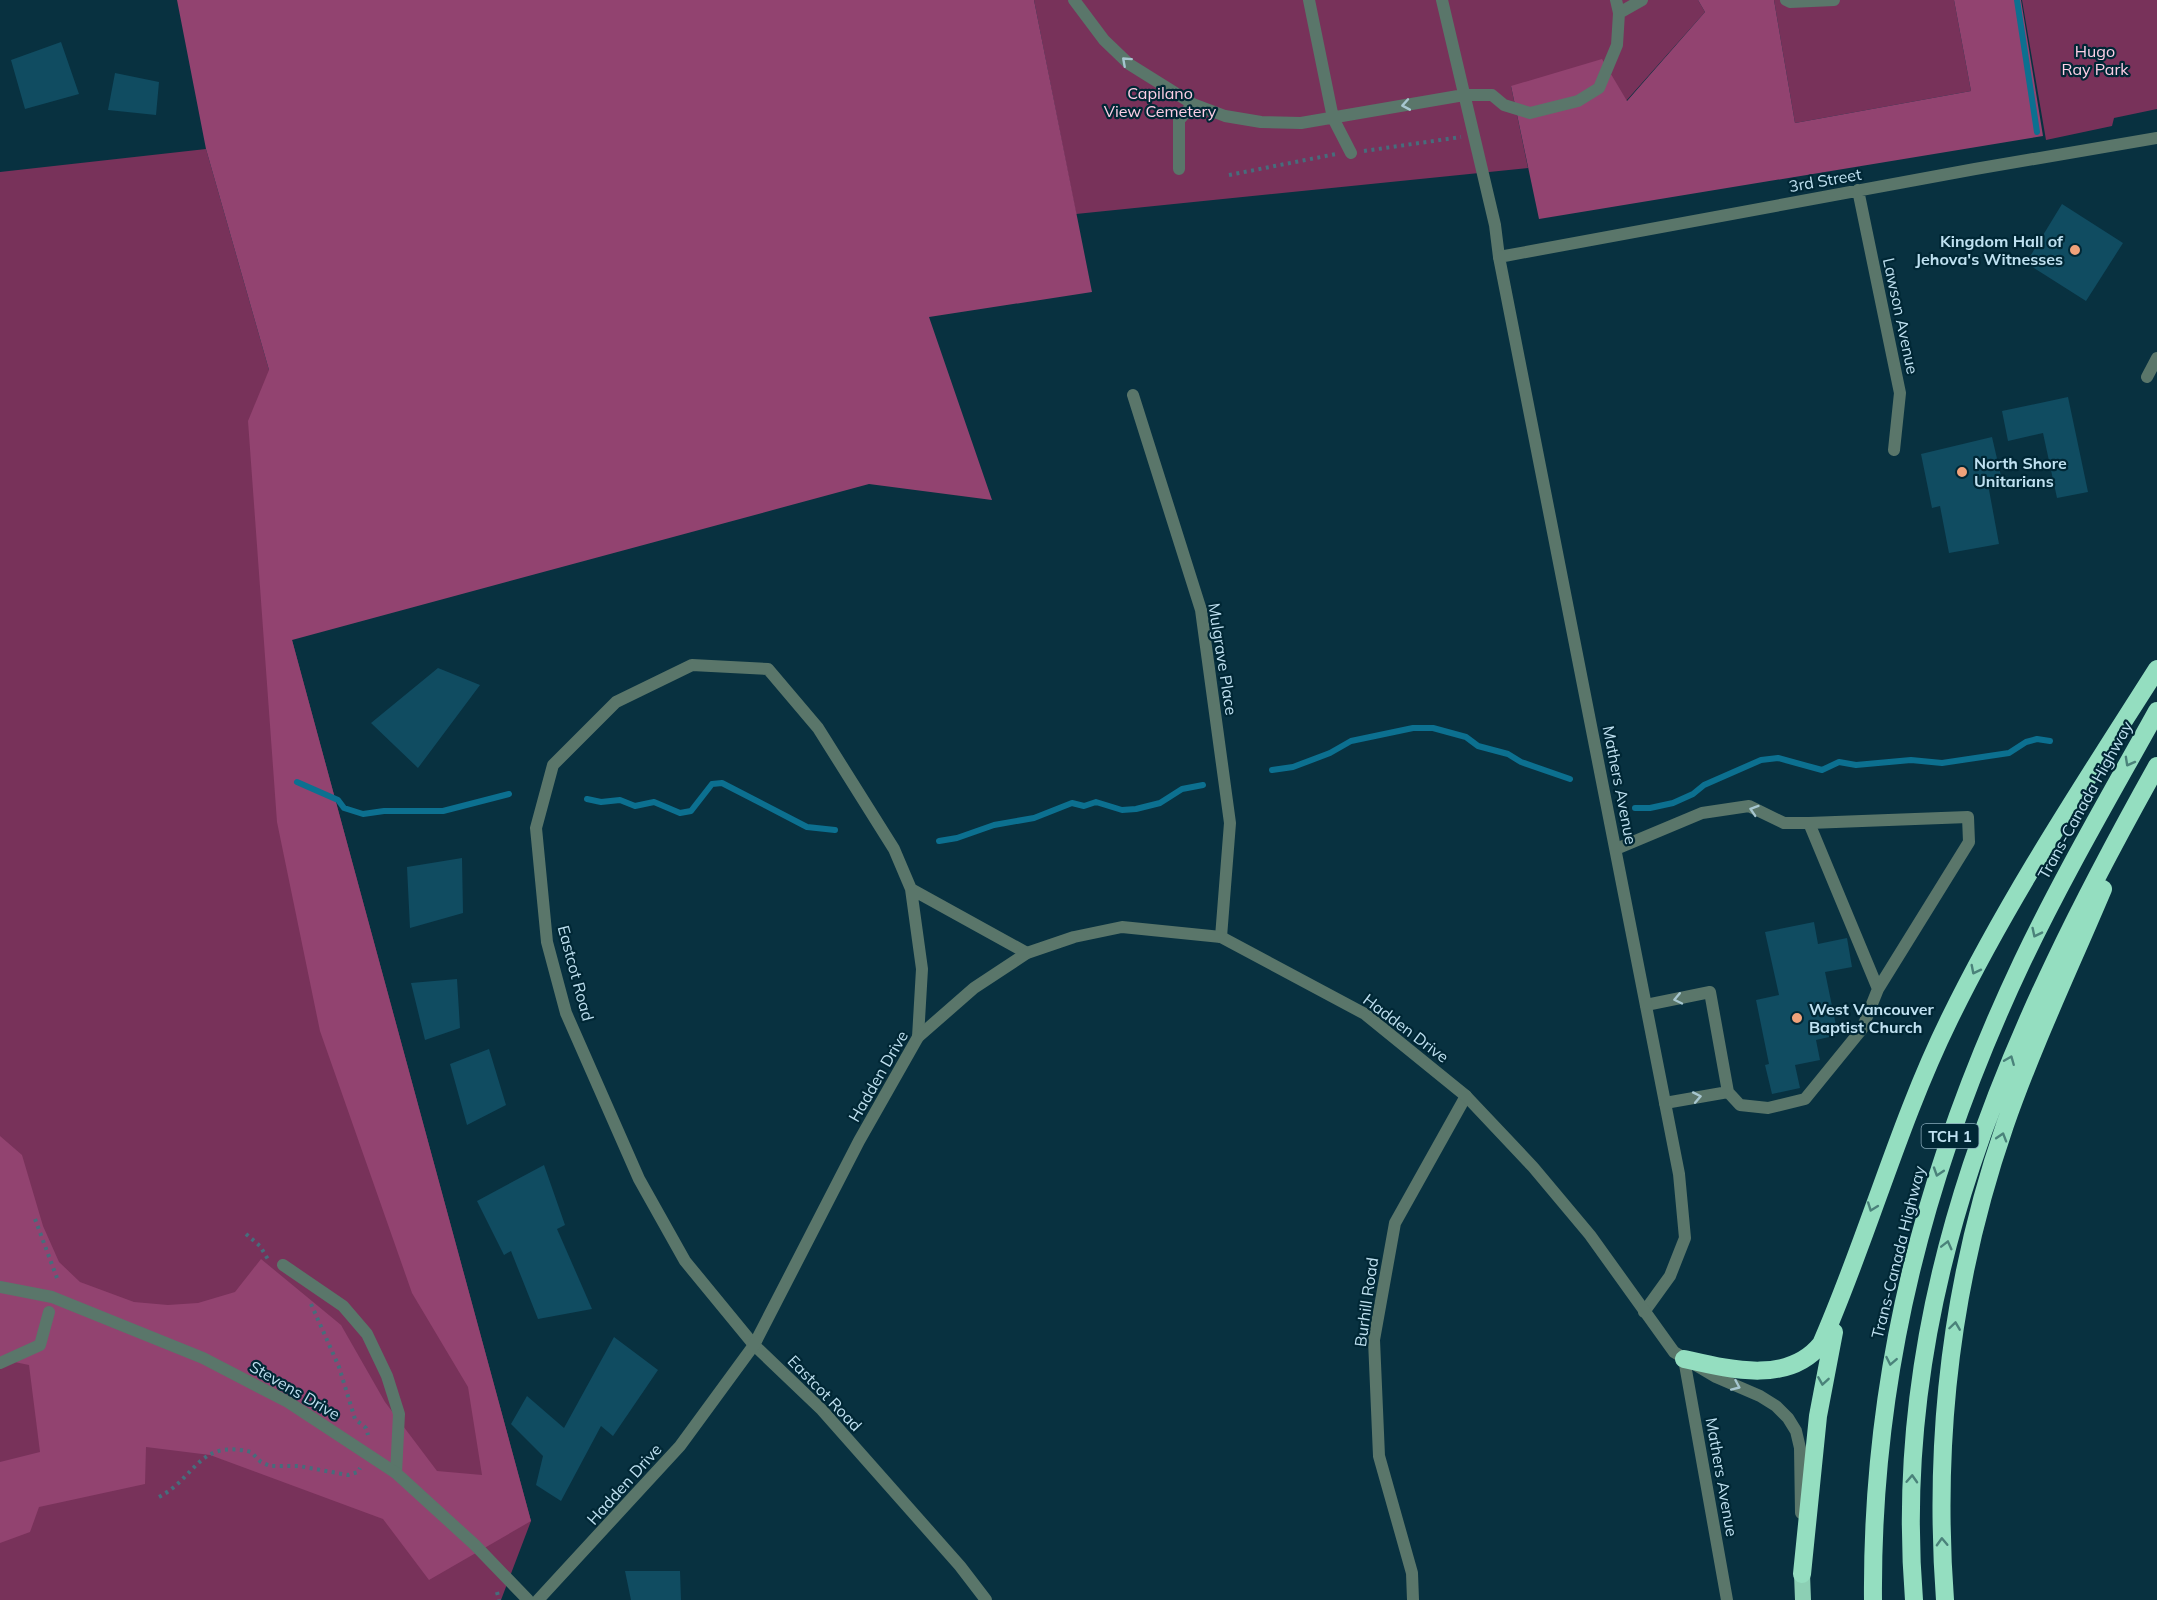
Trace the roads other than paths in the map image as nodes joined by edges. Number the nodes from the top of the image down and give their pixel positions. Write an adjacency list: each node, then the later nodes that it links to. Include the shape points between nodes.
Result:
1 (1074, 0): 9 (street, one-way to 1, via 1129,64 1104,40)
2 (1309, 0): 10 (street)
3 (1442, 0): 8 (street, Mathers Avenue)
4 (1642, 0): 7 (street)
5 (1786, 0): 6 (street)
6 (1834, 0)
7 (1618, 6): 8 (street, via 1617,45 1599,88 1578,101 1530,113 1504,105 1492,95)
8 (1464, 95): 10 (street, one-way to 10); 15 (street, Mathers Avenue)
9 (1192, 104): 10 (street, via 1225,116 1261,122 1301,123); 13 (street, via 1179,120)
10 (1333, 118): 12 (street)
11 (2157, 138): 14 (street, 3rd Street)
12 (1351, 153)
13 (1179, 169)
14 (1858, 190): 15 (street, 3rd Street); 19 (street, Lawson Avenue, via 1900,393)
15 (1499, 256): 24 (street, Mathers Avenue)
16 (2157, 358): 17 (street)
17 (2147, 377)
18 (1133, 395): 26 (street, Mulgrave Place, via 1201,610 1230,823)
19 (1894, 450)
20 (2157, 669): 34 (highway, one-way to 34, via 2024,882 1954,1011 1913,1100)
21 (2157, 711): 50 (highway, Trans-Canada Highway / TCH 1, one-way to 50, via 2022,962 1961,1104 1936,1176 1917,1241 1888,1374 1874,1505)
22 (2153, 773): 51 (highway, TCH 1, one-way to 22, via 1910,1507 1920,1382 1946,1248 1963,1184 1988,1114 2047,977); 52 (highway, one-way to 22, via 1942,1451 1952,1344 1967,1257 2006,1125)
23 (1809, 823): 24 (street, one-way to 24, via 1784,823 1749,806 1702,813); 28 (street); 28 (street, via 1968,817 1969,842)
24 (1616, 849): 29 (street, Mathers Avenue)
25 (911, 889): 27 (street); 30 (street, Eastcot Road, via 922,969); 39 (street, Eastcot Road, via 894,849 818,728 768,669 692,664 616,702 553,765 536,828 547,942 566,1013 639,1179 685,1261)
26 (1221, 937): 27 (street, Hadden Drive, via 1122,927 1074,937); 32 (street, Hadden Drive, via 1365,1014)
27 (1027, 953): 30 (street, Hadden Drive, via 974,988)
28 (1878, 989): 31 (street, via 1862,1029 1805,1099 1768,1108 1740,1105)
29 (1646, 1005): 31 (street, one-way to 29, via 1710,992); 33 (street, Mathers Avenue)
30 (918, 1037): 39 (street, Hadden Drive, via 859,1141)
31 (1728, 1092): 33 (street, one-way to 31)
32 (1466, 1096): 38 (street, Hadden Drive, via 1590,1235); 47 (street, Burhill Road, via 1395,1223 1374,1340 1379,1456 1412,1573)
33 (1665, 1103): 38 (street, Mathers Avenue, via 1679,1174 1684,1238 1670,1276)
34 (1852, 1263): 40 (highway, via 1821,1344 1798,1363 1744,1370); 43 (highway, one-way to 43, via 1821,1397)
35 (279, 1267): 42 (street, via 343,1306 367,1334 399,1414)
36 (0, 1287): 42 (street, Stevens Drive, via 52,1297 203,1358 288,1402)
37 (49, 1312): 41 (street, via 40,1345)
38 (1644, 1312): 40 (street, Hadden Drive)
39 (754, 1345): 45 (street, Hadden Drive, via 680,1446); 46 (street, Eastcot Road, via 822,1410)
40 (1684, 1359): 43 (street, Hadden Drive, one-way to 43, via 1776,1406 1796,1431 1800,1448); 48 (street, Mathers Avenue)
41 (0, 1363)
42 (396, 1473): 44 (street, Stevens Drive)
43 (1802, 1575): 49 (highway)
44 (528, 1600)
45 (538, 1600)
46 (987, 1600)
47 (1413, 1600)
48 (1727, 1600)
49 (1803, 1600)
50 (1873, 1600)
51 (1914, 1600)
52 (1945, 1600)

